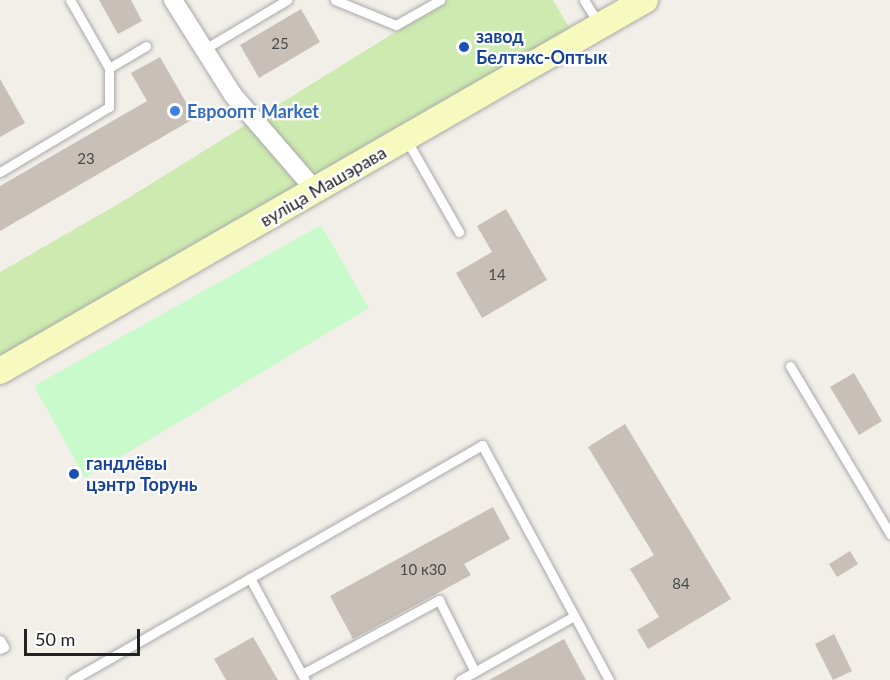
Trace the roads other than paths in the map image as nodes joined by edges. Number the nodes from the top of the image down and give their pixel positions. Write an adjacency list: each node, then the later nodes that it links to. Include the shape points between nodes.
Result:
1 (70, 0): 11 (lane)
2 (173, 0): 10 (street)
3 (287, 0): 10 (lane)
4 (335, 0): 5 (lane, via 396,25)
5 (440, 0)
6 (584, 0): 8 (lane)
7 (645, 0): 8 (street, вуліца Машэрава)
8 (600, 26): 12 (street, вуліца Машэрава)
9 (146, 46): 11 (lane)
10 (203, 50): 14 (street, via 233,95)
11 (109, 68): 13 (lane, via 109,107)
12 (406, 139): 14 (street, вуліца Машэрава); 15 (lane)
13 (0, 172)
14 (315, 190): 17 (street, вуліца Машэрава)
15 (459, 232)
16 (790, 366): 18 (lane)
17 (0, 371)
18 (890, 534)
19 (250, 578): 20 (lane, via 482,445); 24 (lane); 25 (lane)
20 (574, 616): 23 (lane); 27 (lane)
21 (0, 640): 22 (lane, via 4,647)
22 (0, 649)
23 (475, 672): 24 (lane, via 439,600); 26 (lane)
24 (303, 677)
25 (72, 680)
26 (460, 680)
27 (609, 680)

